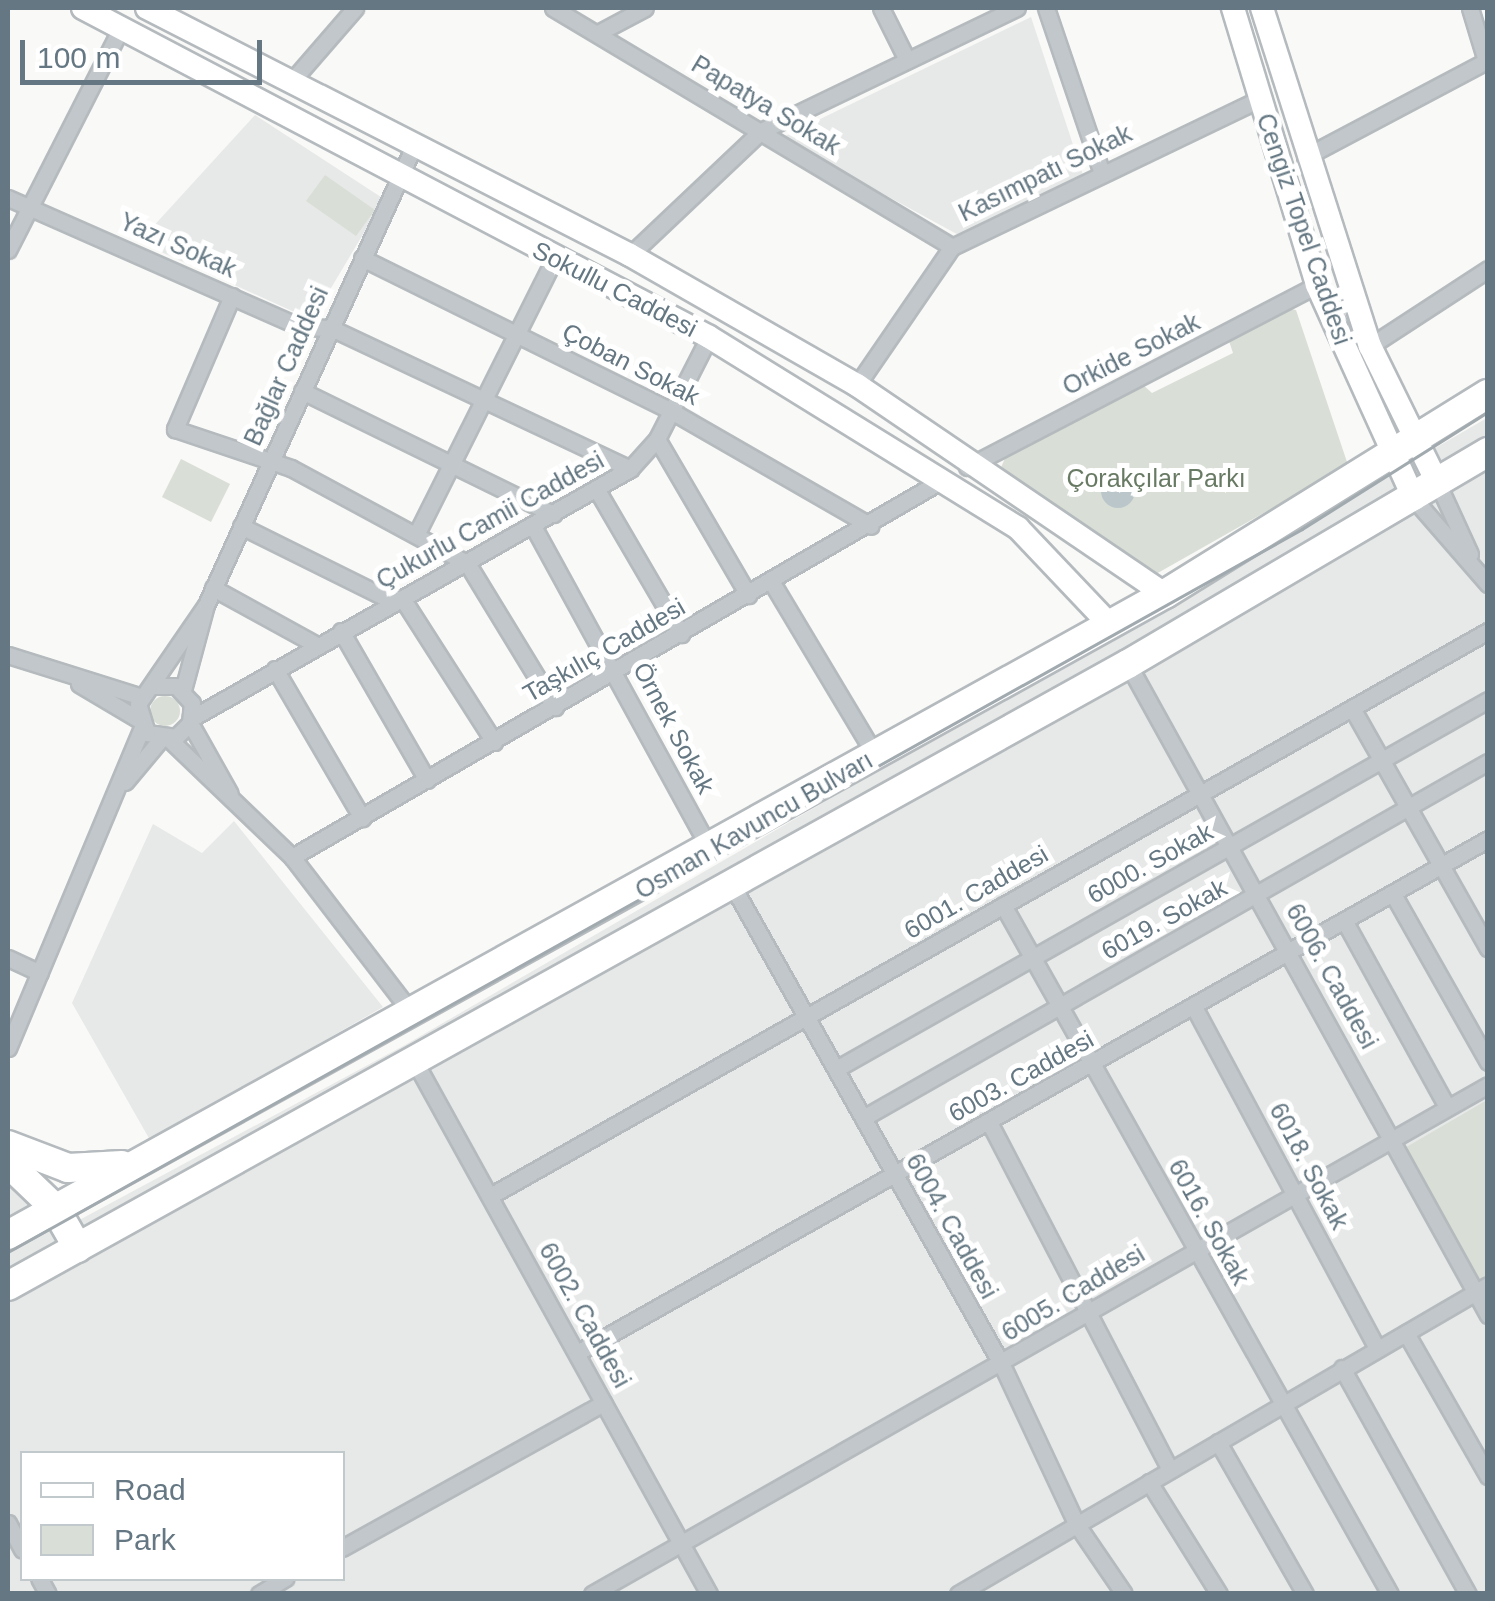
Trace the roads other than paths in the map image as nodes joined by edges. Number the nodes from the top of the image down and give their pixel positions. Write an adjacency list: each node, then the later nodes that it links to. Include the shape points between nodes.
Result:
1 (82, 8): 12 (main road, Sokullu Caddesi)
2 (147, 8): 16 (main road, Sokullu Caddesi)
3 (355, 8): 16 (street)
4 (553, 8): 13 (street, Papatya Sokak)
5 (645, 8): 13 (street)
6 (881, 8): 14 (street)
7 (1017, 8): 14 (street)
8 (1046, 8): 21 (street)
9 (1232, 8): 17 (main road, Cengiz Topel Caddesi)
10 (1262, 8): 20 (main road, Cengiz Topel Caddesi)
11 (1470, 8): 15 (street)
12 (121, 28): 22 (main road, Sokullu Caddesi); 24 (street)
13 (598, 33): 18 (street, Papatya Sokak)
14 (907, 60): 18 (street)
15 (1487, 60): 20 (street)
16 (291, 82): 19 (main road, Sokullu Caddesi)
17 (1259, 99): 21 (street, Kasımpatı Sokak); 31 (main road, Cengiz Topel Caddesi)
18 (762, 130): 25 (street, Papatya Sokak); 27 (street)
19 (414, 148): 22 (street, Bağlar Caddesi); 27 (main road, Sokullu Caddesi)
20 (1305, 157): 36 (main road, Cengiz Topel Caddesi)
21 (1102, 173): 25 (street, Kasımpatı Sokak)
22 (399, 176): 28 (street, Bağlar Caddesi); 29 (main road, Sokullu Caddesi)
23 (8, 198): 24 (street, Yazı Sokak)
24 (33, 208): 26 (street); 32 (street, Yazı Sokak)
25 (952, 246): 37 (street, Kasımpatı Sokak)
26 (8, 250)
27 (630, 255): 37 (main road, Sokullu Caddesi)
28 (362, 258): 33 (street, Bağlar Caddesi); 34 (street, Çoban Sokak)
29 (555, 258): 34 (street); 35 (main road, Sokullu Caddesi)
30 (1488, 269): 36 (street)
31 (1318, 285): 43 (main road, Cengiz Topel Caddesi); 47 (street, Orkide Sokak)
32 (232, 296): 33 (street, Yazı Sokak, via 301,327); 46 (street, via 175,429)
33 (331, 328): 38 (street, Bağlar Caddesi); 40 (street, Yazı Sokak)
34 (517, 334): 40 (street); 41 (street, Çoban Sokak)
35 (710, 337): 41 (street, Çukurlu Camii Caddesi); 49 (main road, Sokullu Caddesi)
36 (1370, 346): 43 (main road, Cengiz Topel Caddesi)
37 (856, 385): 47 (main road, Sokullu Caddesi)
38 (302, 391): 45 (street); 46 (street, Bağlar Caddesi)
39 (1488, 394): 43 (highway, Osman Kavuncu Bulvarı)
40 (483, 403): 45 (street); 48 (street, Yazı Sokak)
41 (673, 412): 42 (street, Çukurlu Camii Caddesi); 56 (street, Çoban Sokak)
42 (657, 439): 48 (street, Çukurlu Camii Caddesi); 62 (street)
43 (1402, 451): 50 (main road, Cengiz Topel Caddesi); 52 (main road, Cengiz Topel Caddesi); 63 (highway, Osman Kavuncu Bulvarı)
44 (1488, 452): 50 (highway, Osman Kavuncu Bulvarı)
45 (452, 465): 53 (street); 57 (street)
46 (269, 466): 54 (street, Bağlar Caddesi); 57 (street)
47 (968, 467): 63 (main road, Sokullu Caddesi)
48 (630, 469): 51 (street, Çukurlu Camii Caddesi)
49 (939, 482): 56 (street, Taşkılıç Caddesi); 66 (main road, Sokullu Caddesi, via 1018,528)
50 (1438, 484): 52 (highway, Osman Kavuncu Bulvarı); 59 (street)
51 (597, 490): 53 (street, Çukurlu Camii Caddesi); 69 (street)
52 (1414, 499): 59 (street); 72 (highway, Osman Kavuncu Bulvarı)
53 (553, 514): 55 (street, Çukurlu Camii Caddesi)
54 (241, 526): 61 (street, Bağlar Caddesi); 64 (street)
55 (532, 526): 58 (street, Çukurlu Camii Caddesi); 74 (street, Örnek Sokak)
56 (871, 526): 60 (street, Taşkılıç Caddesi)
57 (418, 533): 58 (street)
58 (467, 563): 64 (street, Çukurlu Camii Caddesi); 78 (street)
59 (1483, 578)
60 (771, 581): 62 (street, Taşkılıç Caddesi); 84 (street)
61 (213, 588): 65 (street, Bağlar Caddesi); 70 (street)
62 (748, 594): 69 (street, Taşkılıç Caddesi)
63 (1165, 594): 66 (highway, Osman Kavuncu Bulvarı)
64 (398, 600): 67 (street, Çukurlu Camii Caddesi); 83 (street)
65 (206, 604): 76 (street, Bağlar Caddesi); 80 (street, Bağlar Caddesi)
66 (1110, 625): 84 (highway, Osman Kavuncu Bulvarı)
67 (340, 631): 70 (street, Çukurlu Camii Caddesi); 87 (street)
68 (1488, 631): 79 (street, 6001. Caddesi)
69 (681, 634): 74 (street, Taşkılıç Caddesi)
70 (315, 644): 73 (street, Çukurlu Camii Caddesi)
71 (8, 655): 75 (street)
72 (1128, 664): 90 (street, 6006. Caddesi); 98 (highway, Osman Kavuncu Bulvarı)
73 (274, 668): 80 (street, Çukurlu Camii Caddesi); 92 (street)
74 (616, 673): 78 (street, Taşkılıç Caddesi); 95 (street, Örnek Sokak)
75 (79, 684): 76 (street); 81 (street)
76 (147, 692): 80 (street); 81 (street)
77 (1488, 700): 85 (street, 6000. Sokak)
78 (555, 707): 83 (street, Taşkılıç Caddesi)
79 (1352, 708): 85 (street); 90 (street, 6001. Caddesi)
80 (189, 709): 82 (street, Çukurlu Camii Caddesi); 89 (street)
81 (140, 723): 82 (street); 88 (street)
82 (165, 739): 88 (street); 89 (street)
83 (494, 742): 87 (street, Taşkılıç Caddesi)
84 (875, 755): 95 (highway, Osman Kavuncu Bulvarı)
85 (1382, 760): 91 (street); 94 (street, 6000. Sokak)
86 (1488, 762): 91 (street, 6019. Sokak)
87 (427, 780): 92 (street, Taşkılıç Caddesi)
88 (125, 782): 107 (street)
89 (230, 794): 96 (street)
90 (1200, 794): 94 (street, 6006. Caddesi); 101 (street, 6001. Caddesi)
91 (1409, 808): 97 (street); 100 (street, 6019. Sokak)
92 (362, 818): 96 (street, Taşkılıç Caddesi)
93 (1488, 839): 97 (street, 6003. Caddesi)
94 (1230, 847): 100 (street, 6006. Caddesi); 106 (street, 6000. Sokak)
95 (711, 851): 110 (highway, Osman Kavuncu Bulvarı)
96 (292, 858): 110 (street)
97 (1441, 866): 99 (street, 6003. Caddesi); 103 (street)
98 (732, 885): 111 (street, 6004. Caddesi); 113 (highway, Osman Kavuncu Bulvarı)
99 (1393, 894): 102 (street, 6003. Caddesi); 114 (street)
100 (1258, 895): 104 (street, 6006. Caddesi); 108 (street, 6019. Sokak)
101 (1004, 905): 106 (street, 6016. Sokak); 111 (street, 6001. Caddesi)
102 (1345, 922): 104 (street, 6003. Caddesi); 118 (street)
103 (1488, 948)
104 (1290, 953): 109 (street, 6003. Caddesi); 121 (street, 6006. Caddesi)
105 (8, 958): 107 (street)
106 (1033, 958): 108 (street, 6016. Sokak); 116 (street, 6000. Sokak)
107 (40, 973): 112 (street)
108 (1060, 1006): 115 (street, 6016. Sokak); 119 (street, 6019. Sokak)
109 (1194, 1007): 115 (street, 6003. Caddesi); 126 (street, 6018. Sokak)
110 (414, 1016): 124 (highway, Osman Kavuncu Bulvarı)
111 (806, 1017): 116 (street, 6004. Caddesi); 127 (street, 6001. Caddesi)
112 (8, 1048)
113 (415, 1062): 127 (street, 6002. Caddesi); 130 (highway, Osman Kavuncu Bulvarı)
114 (1488, 1062)
115 (1093, 1064): 120 (street, 6003. Caddesi); 131 (street, 6016. Sokak)
116 (836, 1069): 119 (street, 6004. Caddesi)
117 (1488, 1086): 118 (street, 6005. Caddesi)
118 (1447, 1107): 121 (street, 6005. Caddesi)
119 (863, 1118): 125 (street, 6004. Caddesi)
120 (989, 1122): 125 (street, 6003. Caddesi); 135 (street)
121 (1392, 1134): 126 (street, 6005. Caddesi); 134 (street, 6006. Caddesi)
122 (8, 1145): 124 (highway, via 68,1168)
123 (8, 1163): 128 (highway)
124 (138, 1163): 128 (highway, Osman Kavuncu Bulvarı)
125 (895, 1175): 139 (street, 6003. Caddesi); 140 (street, 6004. Caddesi)
126 (1295, 1189): 131 (street, 6005. Caddesi); 138 (street, 6018. Sokak)
127 (490, 1196): 139 (street, 6002. Caddesi)
128 (55, 1208): 129 (highway, Osman Kavuncu Bulvarı); 130 (highway)
129 (12, 1225): 132 (highway)
130 (78, 1248): 132 (highway, Osman Kavuncu Bulvarı)
131 (1194, 1248): 135 (street, 6005. Caddesi); 143 (street, 6016. Sokak)
132 (46, 1266): 133 (highway, Osman Kavuncu Bulvarı)
133 (8, 1286)
134 (1481, 1289): 136 (street, 6006. Caddesi); 137 (street)
135 (1088, 1314): 140 (street, 6005. Caddesi); 145 (street)
136 (1488, 1315)
137 (1406, 1333): 138 (street); 146 (street)
138 (1377, 1349): 141 (street)
139 (577, 1353): 142 (street, 6002. Caddesi)
140 (1002, 1365): 149 (street, 6004. Caddesi); 150 (street, 6005. Caddesi)
141 (1342, 1368): 143 (street); 162 (street)
142 (604, 1402): 150 (street, 6002. Caddesi); 152 (street)
143 (1282, 1405): 144 (street); 161 (street, 6016. Sokak)
144 (1218, 1442): 145 (street); 160 (street)
145 (1170, 1470): 147 (street)
146 (1488, 1476)
147 (1149, 1482): 149 (street); 159 (street)
148 (8, 1523): 151 (street)
149 (1076, 1525): 157 (street); 158 (street, 6004. Caddesi)
150 (684, 1541): 155 (street, 6005. Caddesi); 156 (street, 6002. Caddesi)
151 (20, 1545)
152 (345, 1546)
153 (281, 1581): 154 (street)
154 (259, 1594)
155 (592, 1594)
156 (709, 1594)
157 (958, 1594)
158 (1124, 1594)
159 (1219, 1594)
160 (1304, 1594)
161 (1390, 1594)
162 (1468, 1594)

